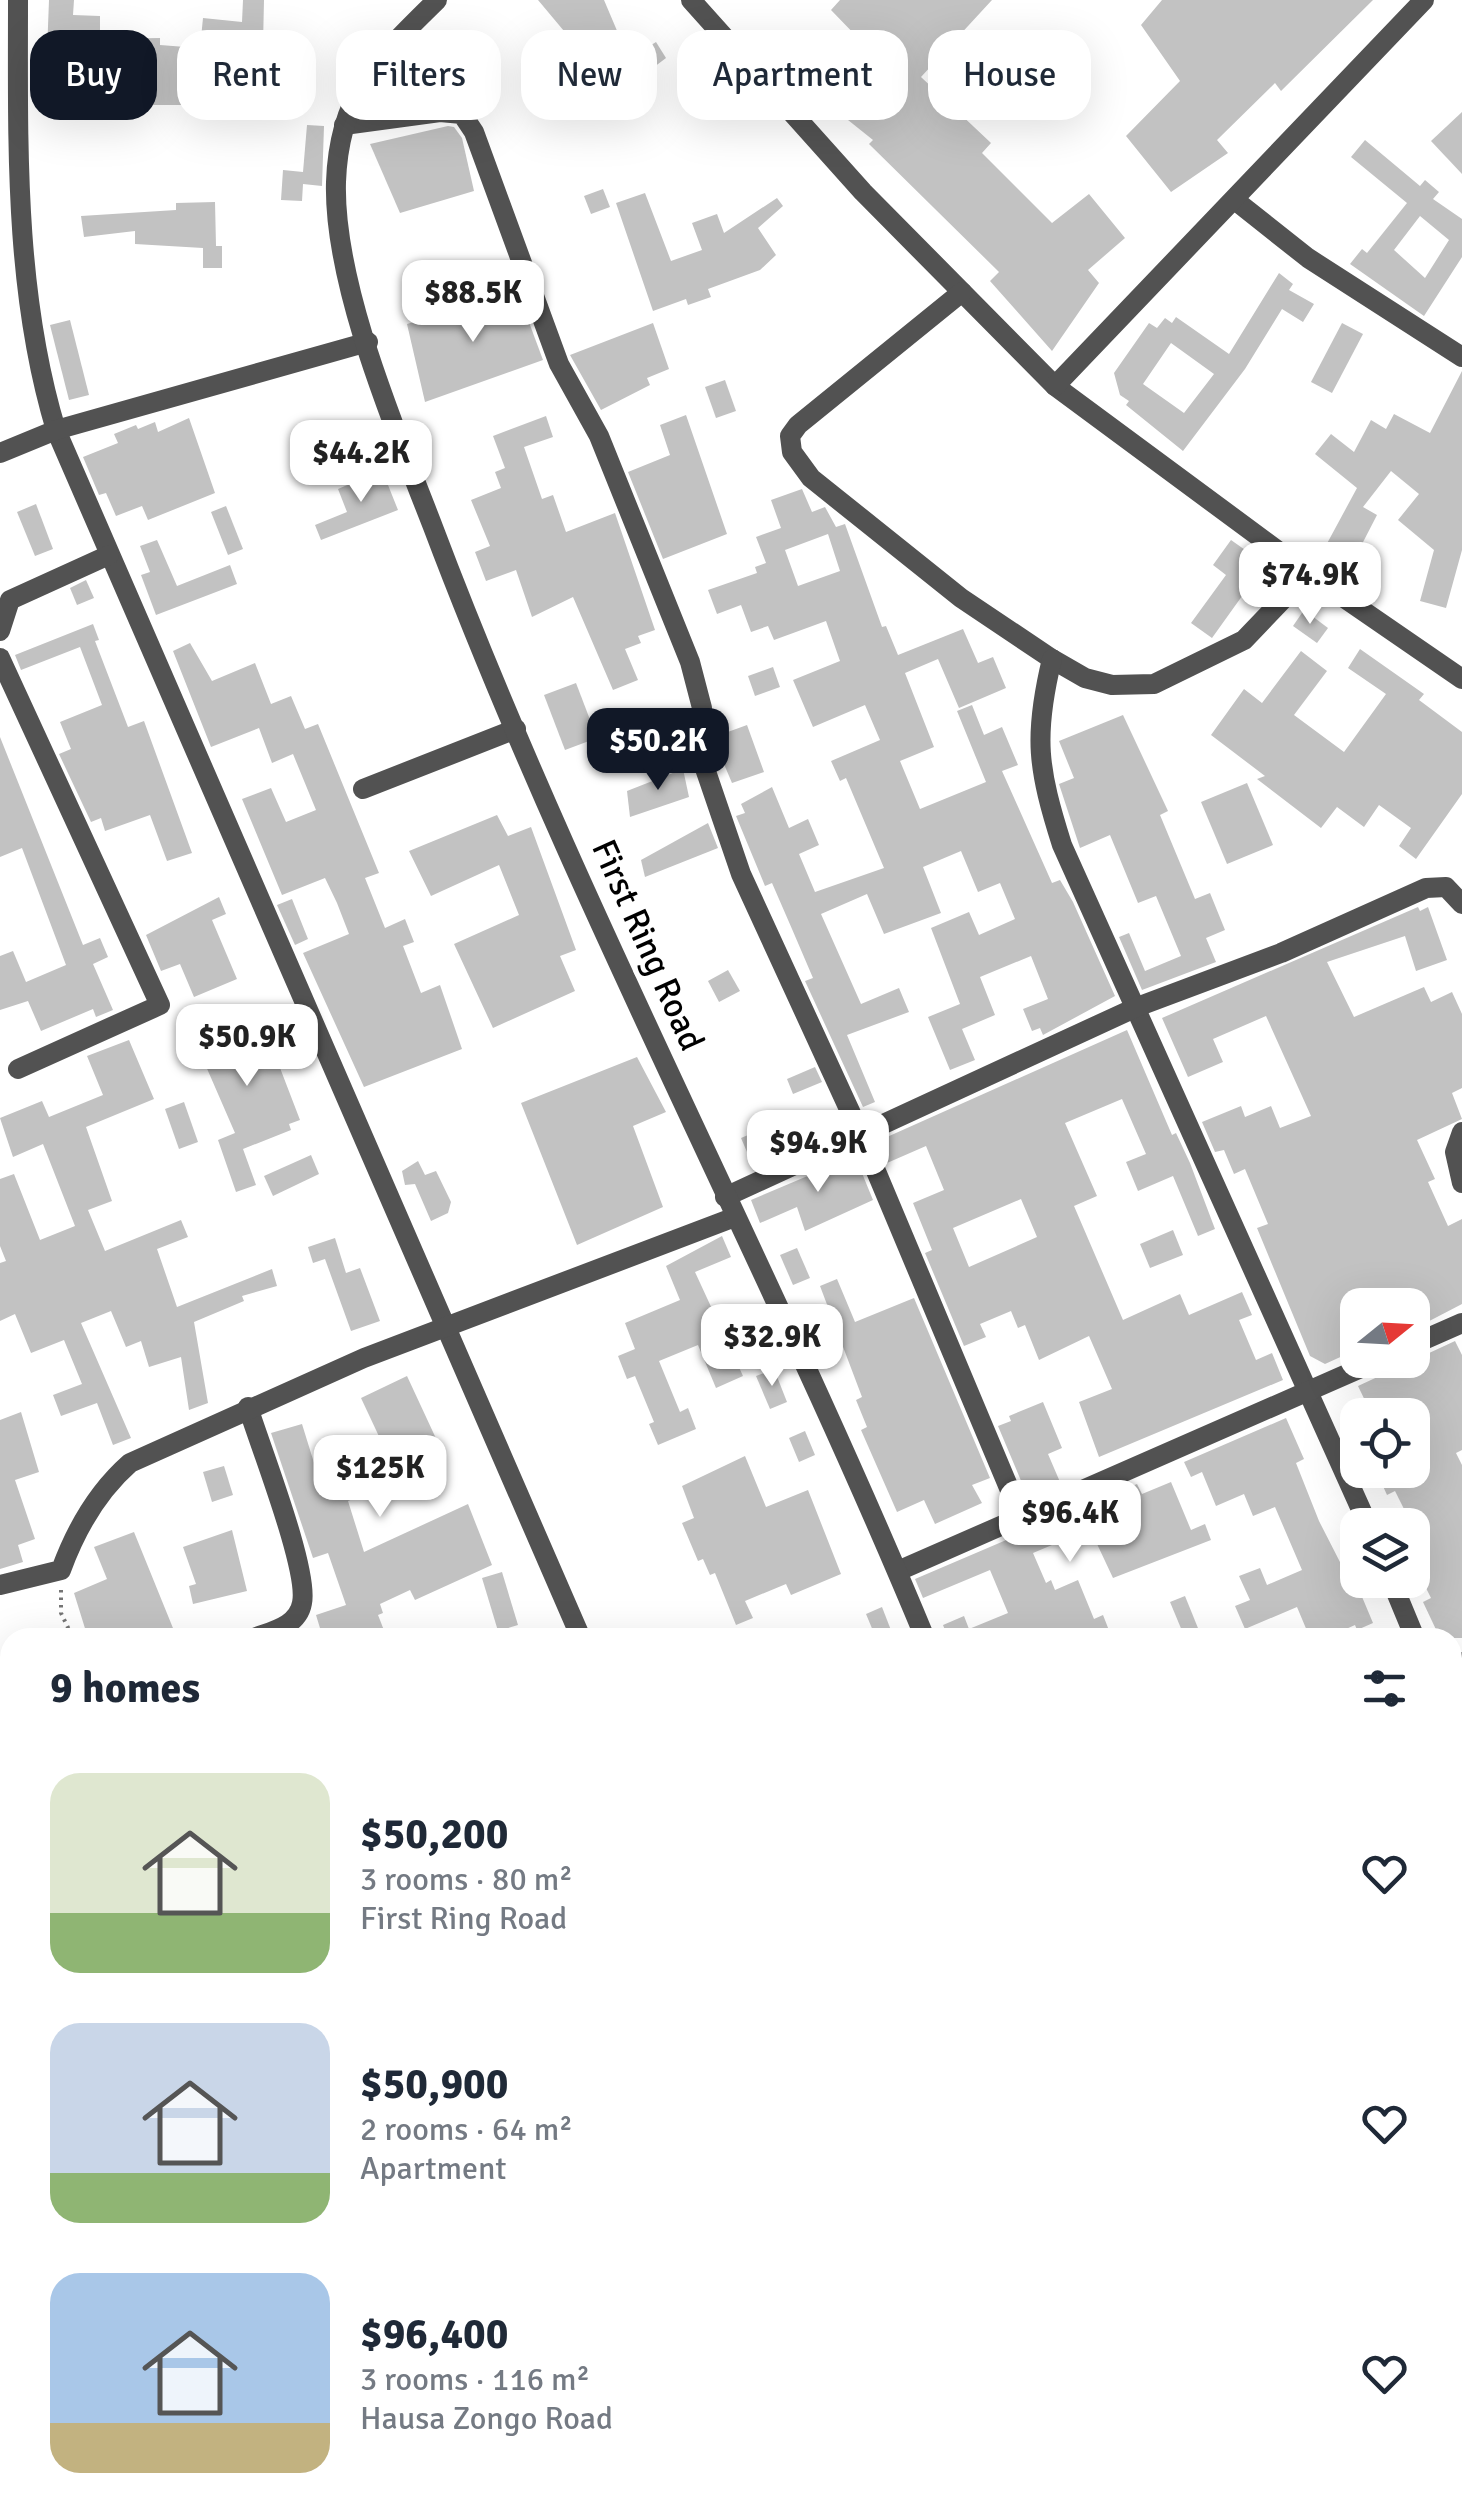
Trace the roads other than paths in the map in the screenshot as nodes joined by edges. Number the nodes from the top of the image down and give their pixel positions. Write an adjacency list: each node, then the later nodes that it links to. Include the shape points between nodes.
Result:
1 (18, 0): 11 (street, via 23,270 38,373)
2 (437, 0): 5 (street, First Ring Road, via 370,66)
3 (691, 0): 7 (street)
4 (1424, 0): 6 (street)
5 (344, 126): 8 (street, First Ring Road, via 336,186 340,230); 25 (street, via 451,113 462,114 474,132 558,364 599,436 690,662 702,708 700,751 742,874)
6 (1236, 201): 9 (street, via 1308,258); 10 (street)
7 (962, 292): 10 (street); 17 (street, via 798,425 790,436 792,452 811,478 961,598)
8 (368, 342): 11 (street); 19 (street, First Ring Road, via 464,610)
9 (1462, 357)
10 (1055, 386): 14 (street)
11 (56, 430): 12 (street); 13 (street)
12 (0, 454)
13 (110, 554): 15 (street, via 10,600); 30 (street)
14 (1308, 573): 17 (street, via 1244,640 1154,684 1112,685); 18 (street)
15 (0, 632)
16 (0, 658): 23 (street, via 160,1005)
17 (1052, 659): 22 (street, via 1038,747 1046,793 1062,845)
18 (1462, 679)
19 (516, 729): 20 (street); 27 (street, First Ring Road)
20 (363, 789)
21 (1462, 904): 22 (street, via 1446,887 1426,888)
22 (1137, 1008): 25 (street); 33 (street)
23 (18, 1068)
24 (1462, 1132): 26 (street, via 1455,1152)
25 (860, 1134): 27 (street); 36 (street)
26 (1462, 1183)
27 (726, 1197): 28 (street, First Ring Road)
28 (735, 1217): 30 (street); 37 (street, First Ring Road)
29 (1462, 1323): 31 (street)
30 (443, 1327): 34 (street); 41 (street)
31 (1430, 1337)
32 (1340, 1377): 33 (street)
33 (1311, 1390): 35 (street); 36 (street)
34 (248, 1407): 38 (street, via 130,1464 99,1496 61,1570); 40 (street, via 299,1569 302,1604)
35 (1361, 1508)
36 (1022, 1519): 37 (street)
37 (898, 1571): 42 (street, First Ring Road)
38 (0, 1586)
39 (1399, 1598): 43 (street)
40 (281, 1628)
41 (576, 1628)
42 (922, 1628)
43 (1411, 1628)

